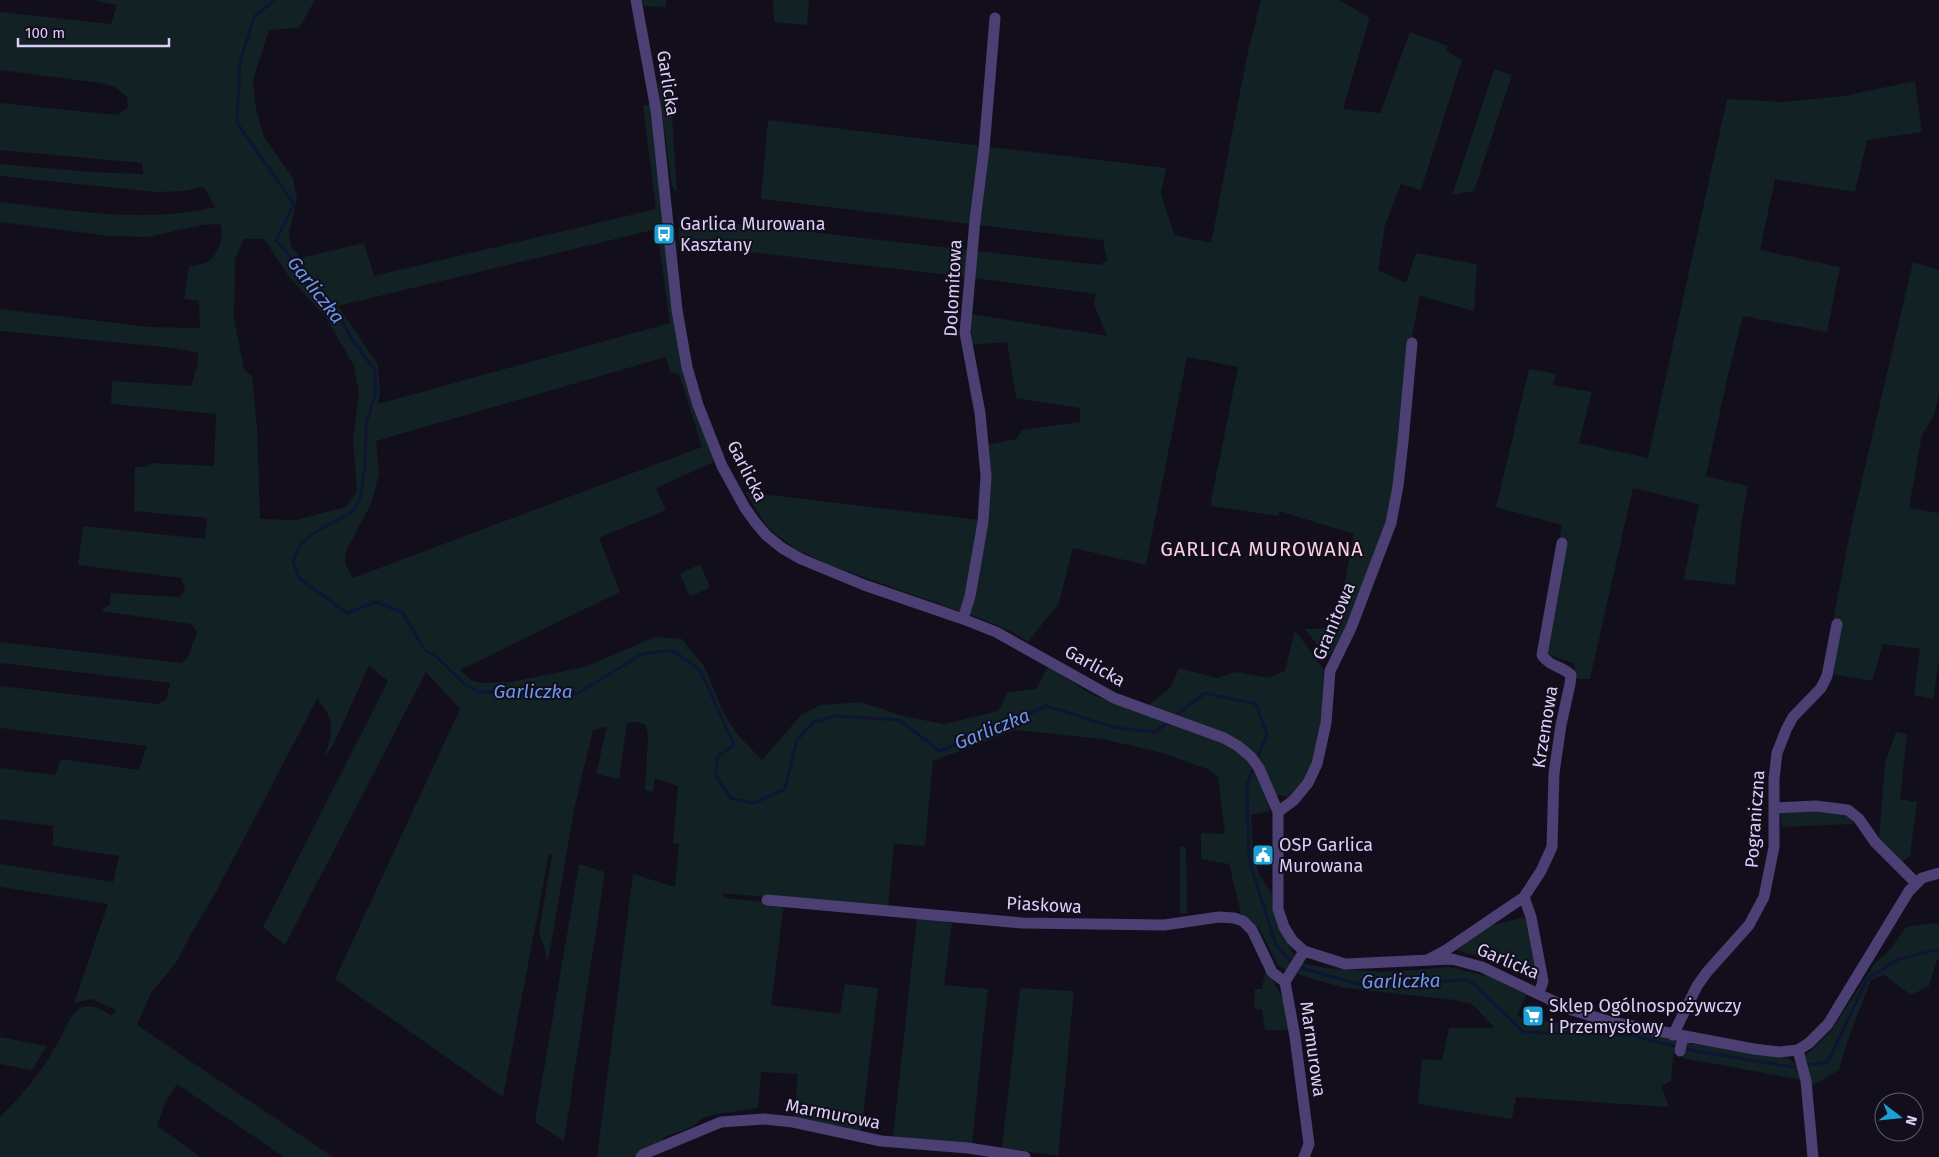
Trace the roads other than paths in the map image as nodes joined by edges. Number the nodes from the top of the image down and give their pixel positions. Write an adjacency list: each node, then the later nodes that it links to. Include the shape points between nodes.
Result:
1 (636, 0): 5 (street, Garlicka, via 656,110 687,367 698,406 735,491 766,535 801,559 864,586)
2 (995, 18): 5 (street, Dolomitowa, via 964,333 980,413 986,476 983,522)
3 (1412, 343): 8 (street, Granitowa, via 1401,460 1391,523 1351,628 1330,671 1326,723 1317,764 1308,783)
4 (1562, 543): 11 (street, Krzemowa, via 1542,655 1548,663 1565,669 1570,675 1570,684 1554,773 1552,847)
5 (963, 619): 8 (street, Garlicka, via 996,632 1114,698 1238,746 1259,768)
6 (1837, 624): 7 (street, Pograniczna, via 1827,676 1794,717 1780,744 1774,778)
7 (1775, 808): 10 (street, via 1816,806 1848,810); 17 (street, Pograniczna, via 1774,847 1764,897 1749,925 1697,986)
8 (1278, 812): 13 (street, via 1278,909 1284,927)
9 (1939, 873): 10 (street)
10 (1916, 883): 18 (street, via 1828,1024)
11 (1524, 897): 14 (street, Krzemowa); 16 (street, via 1532,917 1543,981)
12 (767, 900): 15 (street, Piaskowa, via 1022,923 1164,925 1234,918 1252,930 1272,972)
13 (1301, 955): 14 (street, Garlicka, via 1345,964); 15 (street)
14 (1425, 961): 16 (street, Garlicka, via 1452,959 1467,962)
15 (1287, 978): 21 (street, Marmurowa, via 1309,1144)
16 (1539, 994): 17 (street, Garlicka, via 1592,1017)
17 (1680, 1041): 18 (street, Garlicka, via 1779,1052)
18 (1798, 1050): 22 (street, via 1806,1081)
19 (641, 1157): 20 (street, Marmurowa, via 721,1122 764,1119 881,1141 968,1148)
20 (1025, 1157)
21 (1304, 1157)
22 (1813, 1157)

